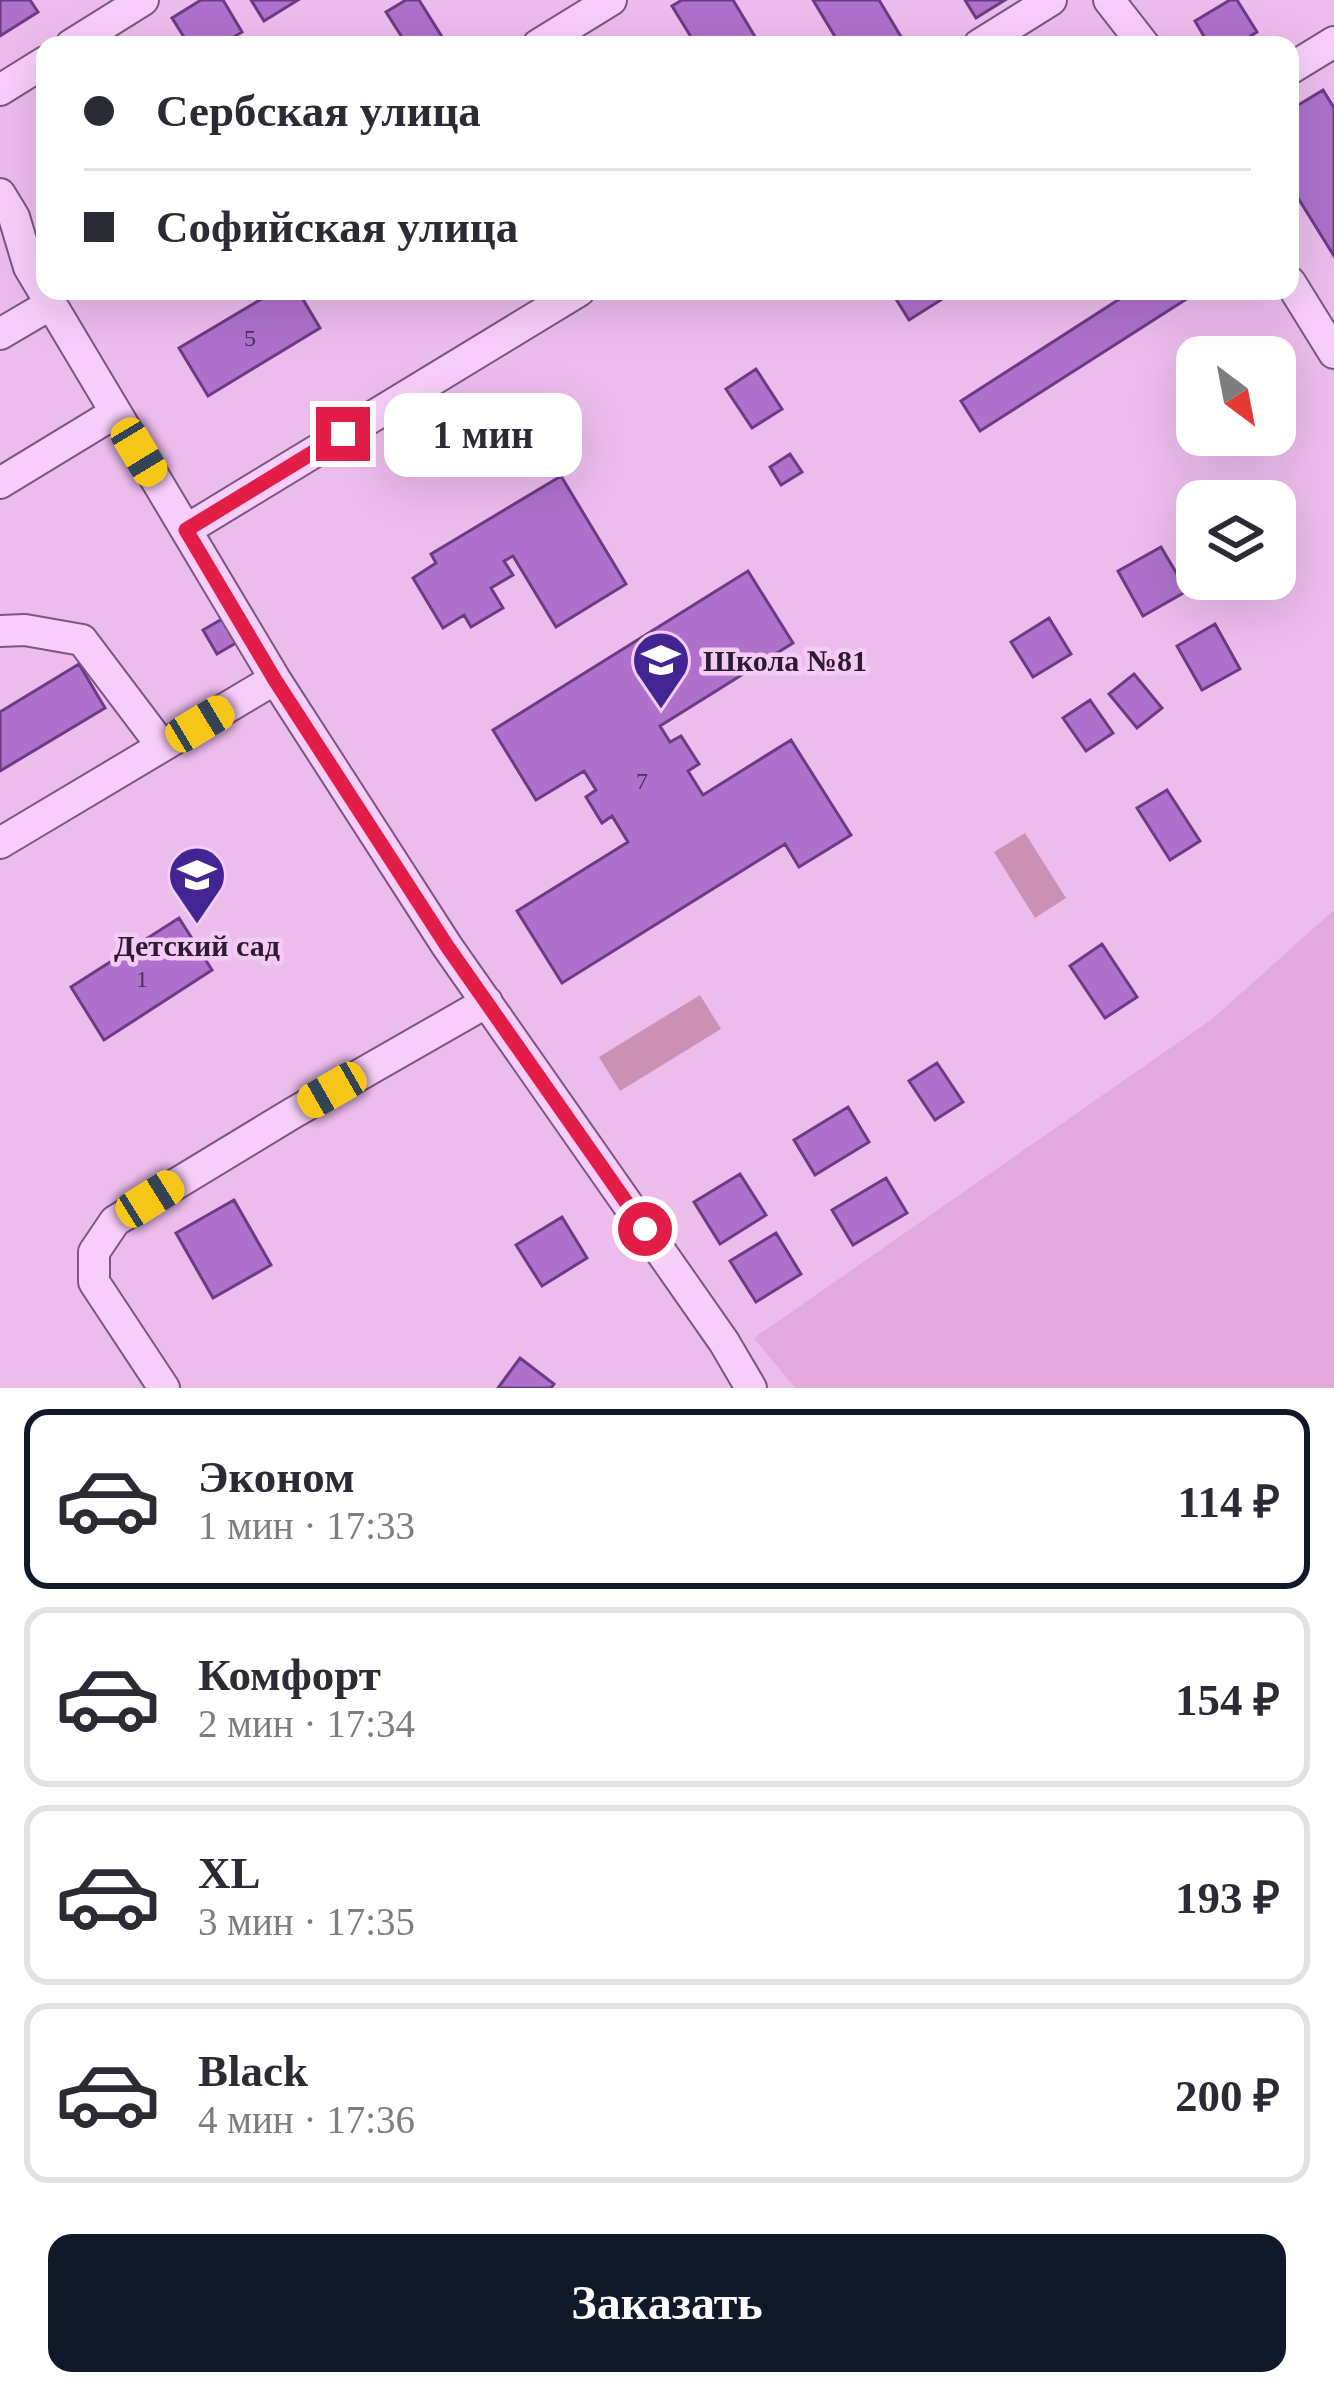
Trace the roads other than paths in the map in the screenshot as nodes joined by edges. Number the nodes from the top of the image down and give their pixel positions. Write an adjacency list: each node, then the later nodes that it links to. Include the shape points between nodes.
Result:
1 (143, 0): 5 (street)
2 (611, 0): 6 (street)
3 (1051, 0): 7 (street)
4 (1109, 0): 8 (street)
5 (85, 36)
6 (553, 36)
7 (994, 36)
8 (1137, 36)
9 (1334, 42): 10 (street)
10 (1299, 63)
11 (36, 68): 12 (street)
12 (0, 90)
13 (5, 212): 14 (street)
14 (36, 264)
15 (1299, 297): 20 (street)
16 (50, 300): 18 (street)
17 (564, 300): 23 (street)
18 (51, 304): 19 (street); 21 (street)
19 (0, 334)
20 (1334, 353)
21 (115, 412): 22 (street); 23 (street)
22 (0, 483)
23 (186, 530): 25 (street)
24 (0, 631): 26 (street, via 82,640)
25 (275, 680): 26 (street); 28 (street)
26 (162, 746): 27 (street)
27 (0, 843)
28 (487, 1003): 29 (street, via 115,1221 94,1252 94,1282); 30 (street)
29 (164, 1388)
30 (752, 1388)

